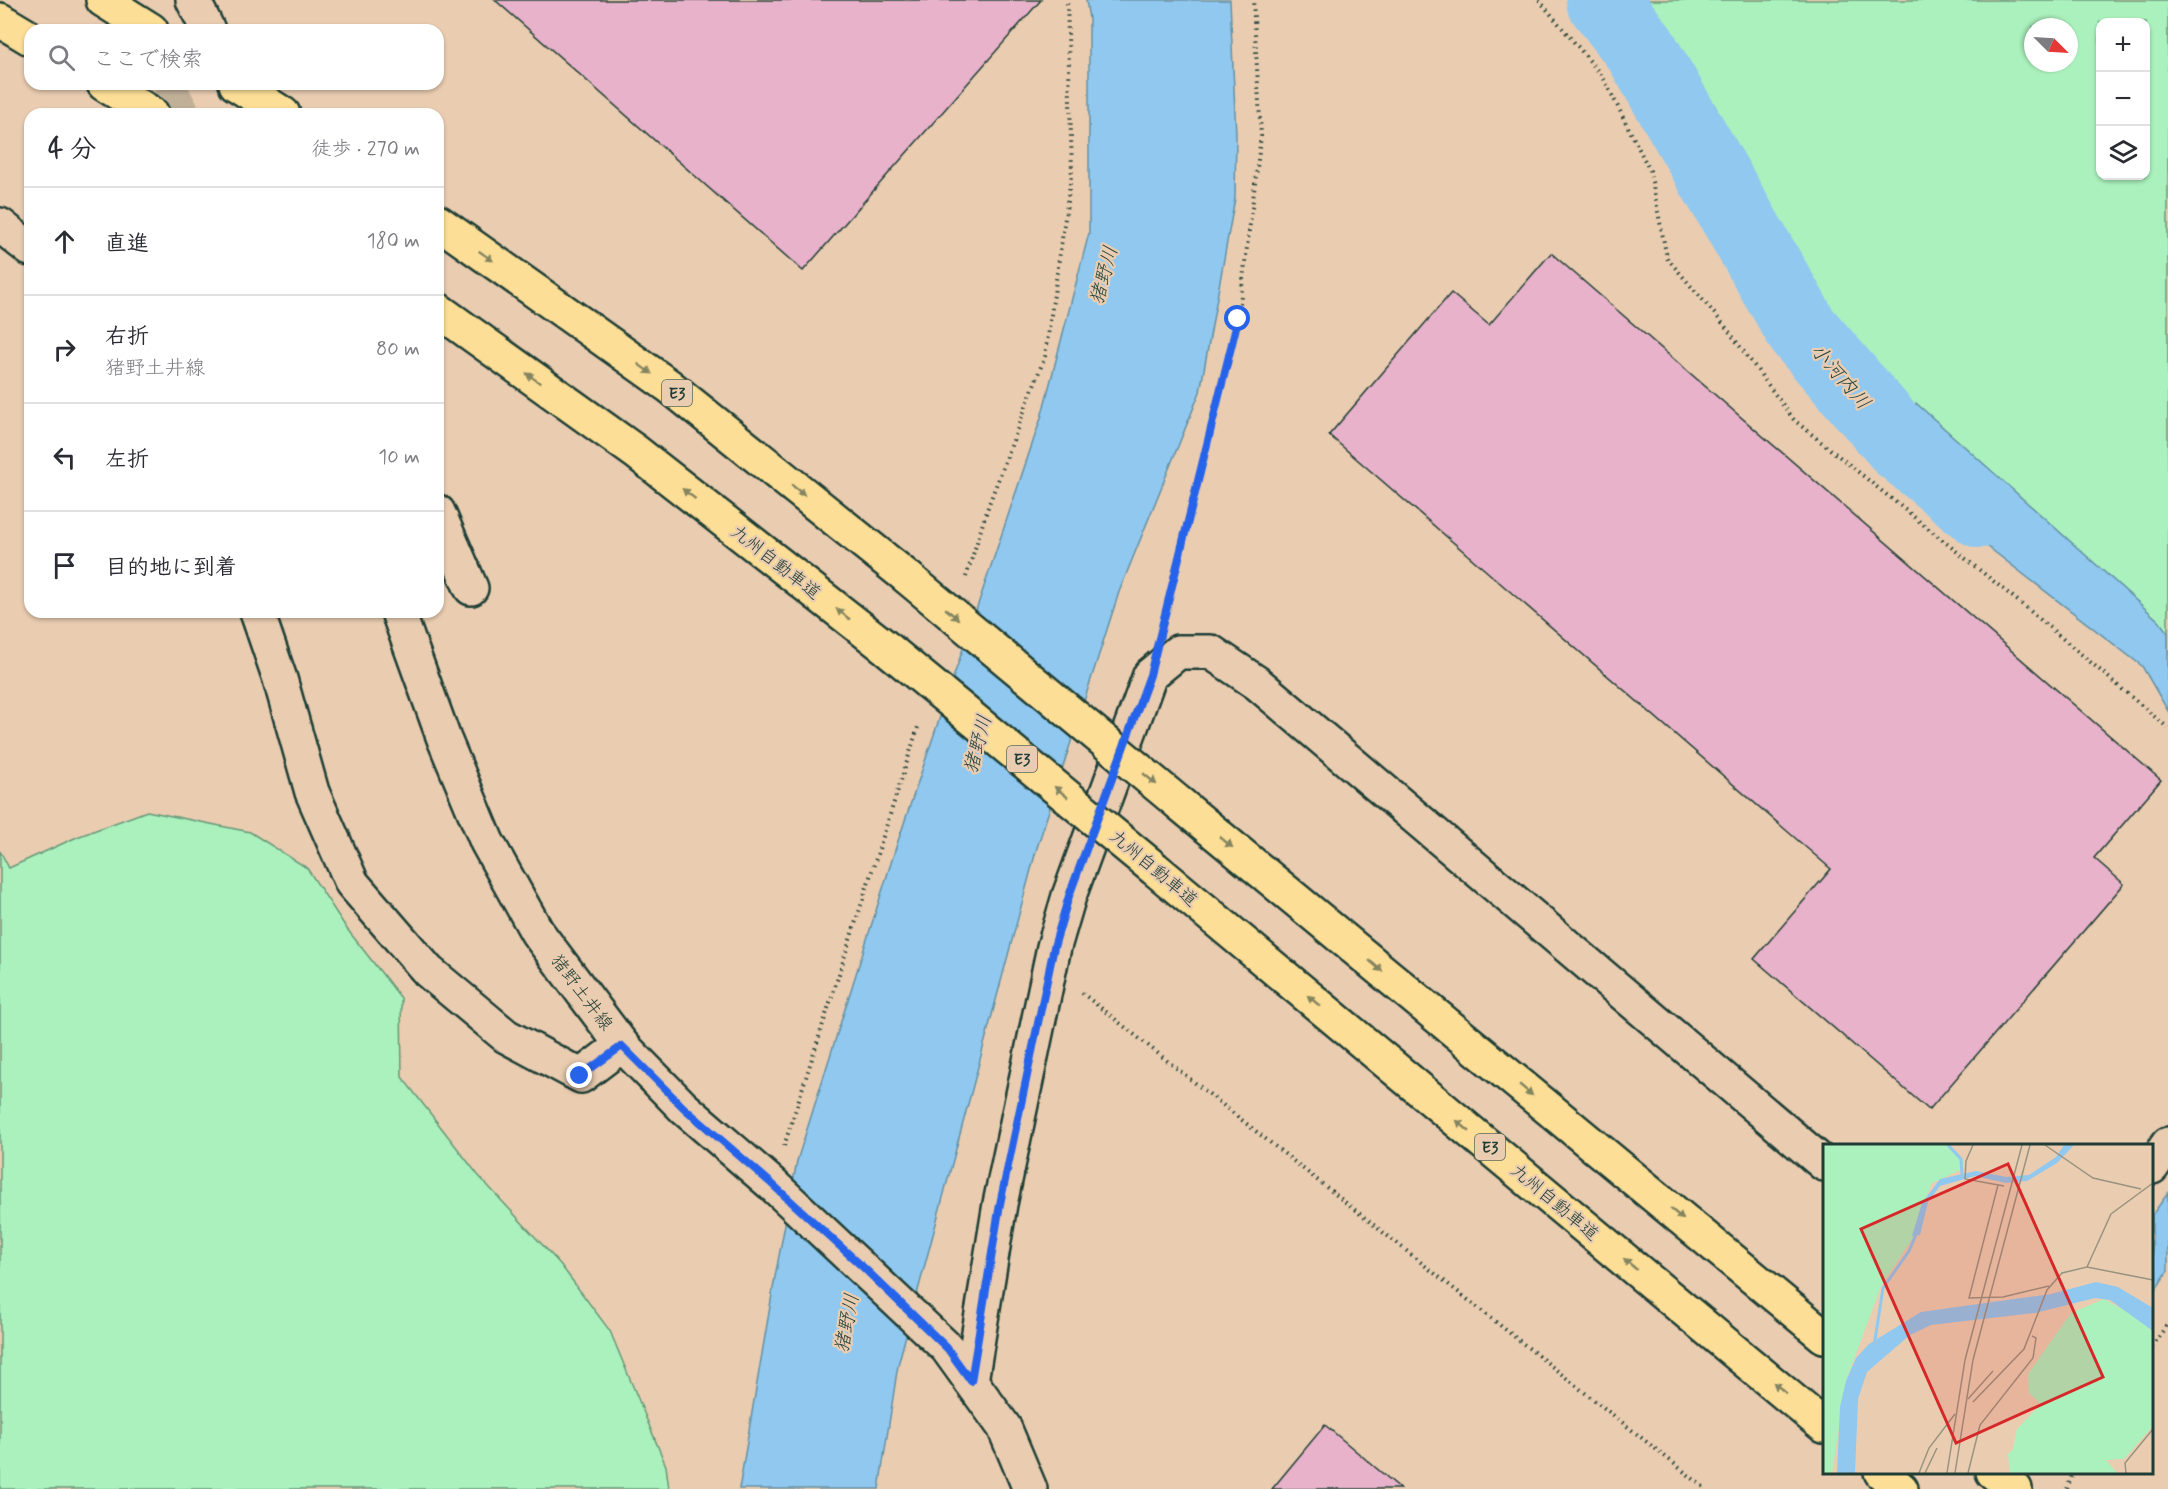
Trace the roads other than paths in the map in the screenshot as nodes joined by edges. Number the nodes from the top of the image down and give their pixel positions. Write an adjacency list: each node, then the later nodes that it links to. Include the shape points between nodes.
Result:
1 (103, 0): 4 (highway)
2 (193, 0): 5 (street)
3 (0, 20): 6 (highway)
4 (141, 24)
5 (205, 24)
6 (24, 34)
7 (114, 90): 10 (highway)
8 (239, 90): 11 (street)
9 (246, 90): 12 (highway)
10 (142, 108)
11 (248, 108)
12 (274, 108)
13 (0, 225): 15 (street)
14 (444, 226): 25 (highway, E3, one-way to 25, bridge, via 669,386 907,577)
15 (24, 244)
16 (444, 314): 27 (highway, 九州自動車道 / E3, one-way to 16, bridge, via 889,650 636,452)
17 (444, 526): 18 (street)
18 (471, 588)
19 (259, 618): 21 (street, via 312,792 352,884 428,971 506,1036 580,1076)
20 (400, 618): 21 (street, 猪野土井線, via 444,740 487,842 537,933)
21 (622, 1046): 26 (street, 猪野土井線, via 684,1108 772,1184 947,1348)
22 (2168, 1144): 24 (street)
23 (1823, 1163): 26 (street, via 1257,683 1211,652 1178,652 1150,675 1069,896 1049,967 1000,1204)
24 (2153, 1164)
25 (1823, 1335)
26 (971, 1381): 30 (street, 猪野土井線, via 1004,1427)
27 (1823, 1425)
28 (1882, 1474): 31 (highway)
29 (1994, 1474): 32 (highway)
30 (1030, 1489)
31 (1901, 1489)
32 (2015, 1489)

